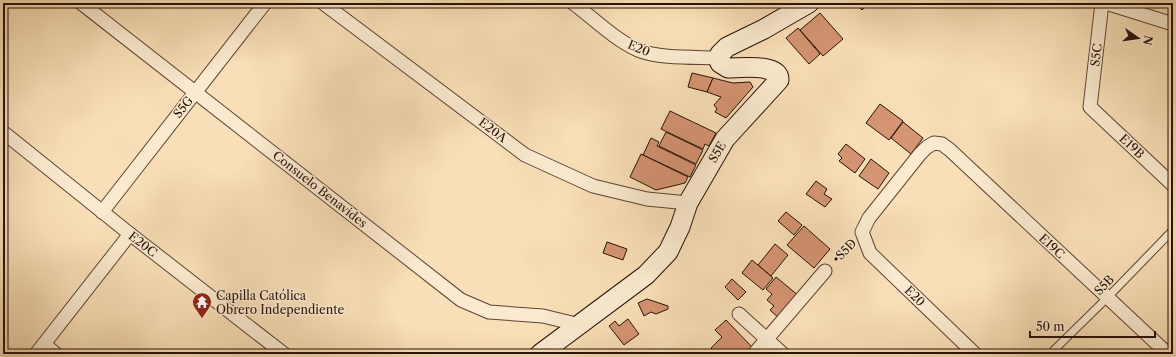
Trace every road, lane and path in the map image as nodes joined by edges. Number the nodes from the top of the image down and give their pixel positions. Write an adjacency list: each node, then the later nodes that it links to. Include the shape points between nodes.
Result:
1 (81, 3): 10 (street, Consuelo Benavides)
2 (264, 3): 10 (street, S5G)
3 (323, 3): 15 (street, E20A, via 525,154 593,186 647,199)
4 (572, 3): 9 (street, E20, via 622,41 639,50 655,55)
5 (809, 3): 9 (street, via 726,47)
6 (1102, 3): 11 (street, S5C)
7 (1106, 3): 8 (street)
8 (1173, 24)
9 (718, 58): 15 (street, S5E, via 720,63 728,68 774,71 779,80 725,139)
10 (195, 91): 16 (street, S5G); 23 (street, Consuelo Benavides, via 461,300 489,312 542,316)
11 (1090, 108): 14 (street, E19B)
12 (3, 132): 16 (street, E20C)
13 (934, 142): 18 (street, S5D, via 920,154); 21 (street, E19C, via 950,150)
14 (1173, 185)
15 (688, 202): 23 (street, S5E, via 668,252 646,276)
16 (102, 212): 19 (street, E20C)
17 (1173, 230): 21 (lane, S5B)
18 (862, 232): 20 (path, S5D); 31 (street, E20, via 870,253)
19 (130, 234): 25 (street); 27 (street, E20C)
20 (825, 271): 24 (street)
21 (1107, 298): 32 (lane, S5B); 33 (street, E19C)
22 (740, 314): 24 (street)
23 (580, 325): 28 (street, S5E)
24 (767, 339): 29 (street); 30 (street)
25 (40, 349): 26 (street)
26 (56, 354)
27 (284, 354)
28 (540, 354)
29 (754, 354)
30 (783, 354)
31 (975, 354)
32 (1050, 354)
33 (1168, 354)

